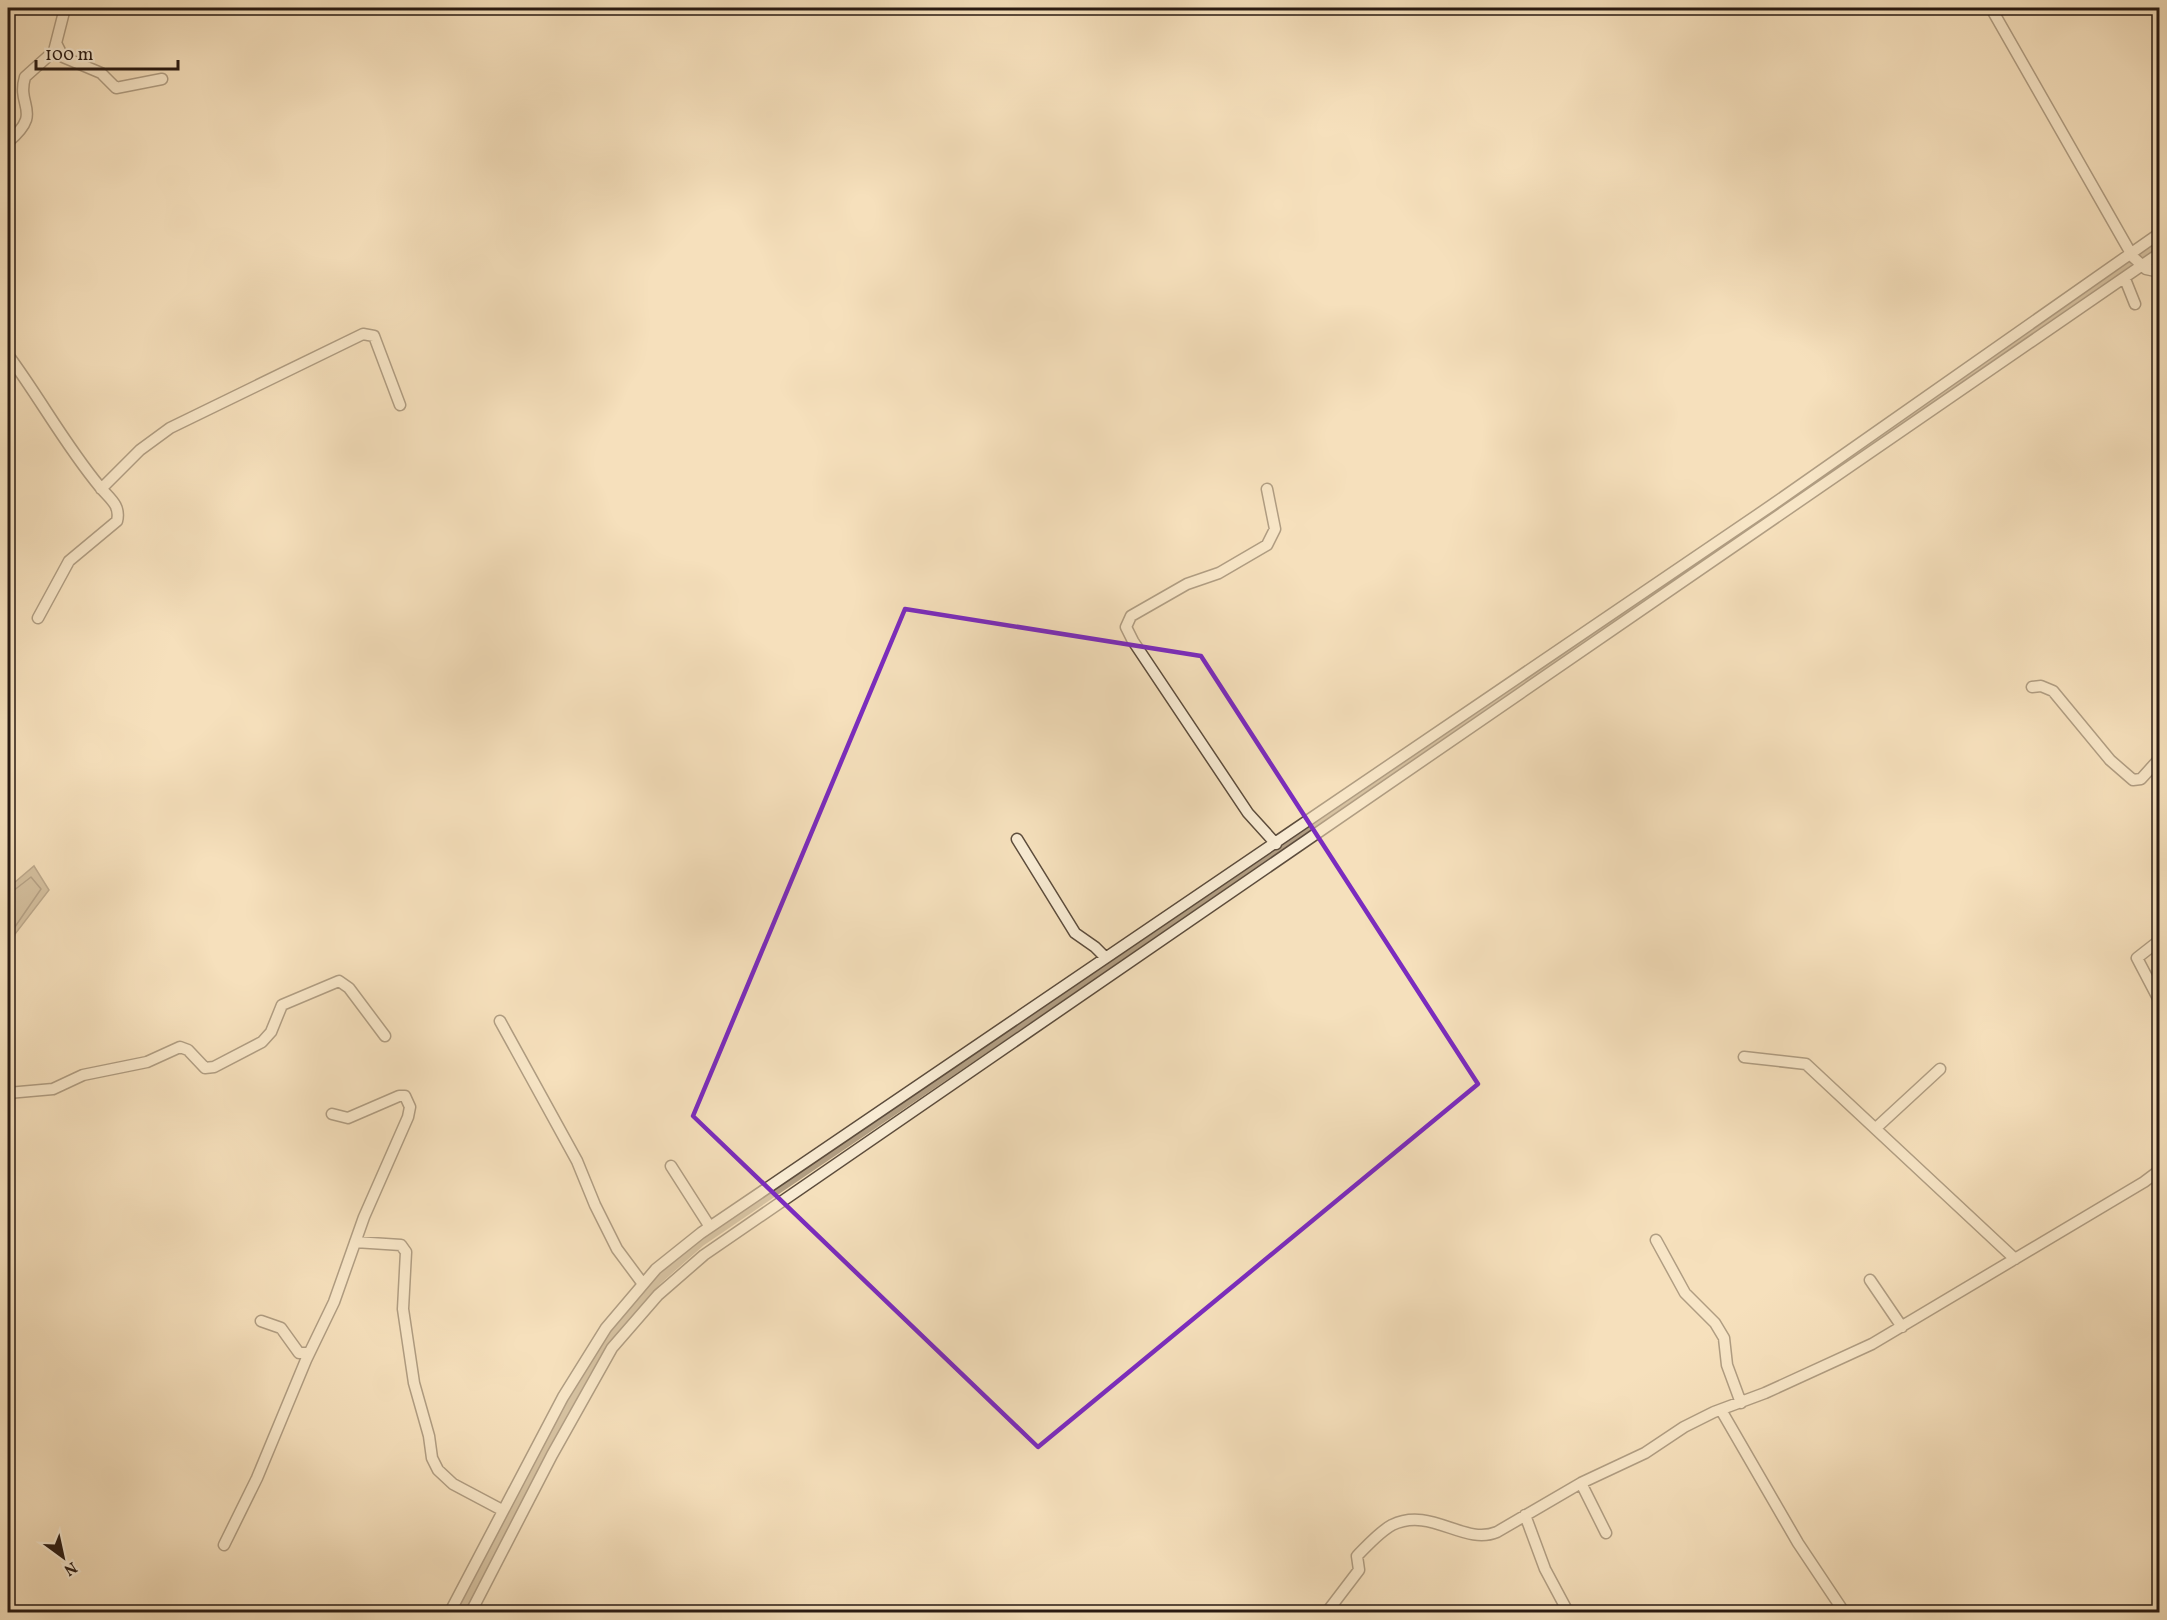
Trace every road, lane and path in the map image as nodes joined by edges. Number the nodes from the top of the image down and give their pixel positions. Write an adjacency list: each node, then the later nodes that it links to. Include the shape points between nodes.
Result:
1 (65, 8): 3 (street)
2 (1991, 8): 8 (street)
3 (57, 45): 4 (street, via 66,59 101,73 116,88); 5 (street, via 25,77 27,120)
4 (162, 79)
5 (8, 142)
6 (2160, 233): 8 (street)
7 (2160, 253): 8 (street)
8 (2136, 260): 9 (street); 10 (street); 20 (street)
9 (2160, 272)
10 (2125, 279): 11 (street); 50 (street, via 704,1255 658,1295 612,1348)
11 (2135, 304)
12 (8, 355): 14 (street)
13 (400, 405): 14 (street, via 374,336 363,334 170,428 148,443)
14 (101, 489): 16 (street, via 114,502 119,513 117,521 64,568)
15 (1267, 489): 20 (street, via 1275,529 1267,545 1131,616 1126,627 1248,813)
16 (38, 618)
17 (2032, 687): 18 (street, via 2053,691 2110,760 2133,780 2141,779)
18 (2160, 759)
19 (1017, 839): 22 (street, via 1075,933)
20 (1276, 844): 22 (street)
21 (2160, 940): 23 (street, via 2138,958)
22 (1105, 957): 33 (street)
23 (2160, 1002)
24 (501, 1021): 38 (street, via 576,1161 617,1249)
25 (385, 1036): 28 (street, via 349,988 339,981 282,1005 271,1032 261,1042 214,1067 205,1068 196,1056 180,1047 147,1062 83,1075 53,1089)
26 (1744, 1057): 30 (street, via 1806,1064)
27 (1940, 1069): 30 (street)
28 (8, 1093)
29 (332, 1114): 35 (street, via 348,1118 399,1096 405,1096 410,1107)
30 (1876, 1128): 36 (street)
31 (671, 1167): 33 (street)
32 (2160, 1170): 36 (street)
33 (710, 1227): 38 (street, via 656,1269)
34 (1656, 1240): 42 (street, via 1685,1293 1724,1338 1727,1365)
35 (355, 1242): 41 (street, via 334,1302); 45 (street, via 394,1243 406,1252 405,1328 432,1458 453,1484)
36 (2014, 1259): 40 (street)
37 (1870, 1280): 40 (street)
38 (643, 1284): 45 (street, via 606,1328 563,1397)
39 (261, 1321): 41 (street, via 281,1328 299,1353)
40 (1902, 1327): 42 (street)
41 (309, 1353): 48 (street)
42 (1741, 1402): 43 (street)
43 (1721, 1410): 44 (street); 53 (street, via 1798,1543)
44 (1581, 1483): 46 (street); 47 (street)
45 (502, 1510): 49 (street)
46 (1525, 1515): 51 (street, via 1486,1536 1416,1519 1391,1525 1357,1556 1359,1570); 52 (street, via 1545,1569)
47 (1606, 1533)
48 (224, 1545)
49 (450, 1612)
50 (471, 1612)
51 (1327, 1612)
52 (1568, 1612)
53 (1844, 1612)

